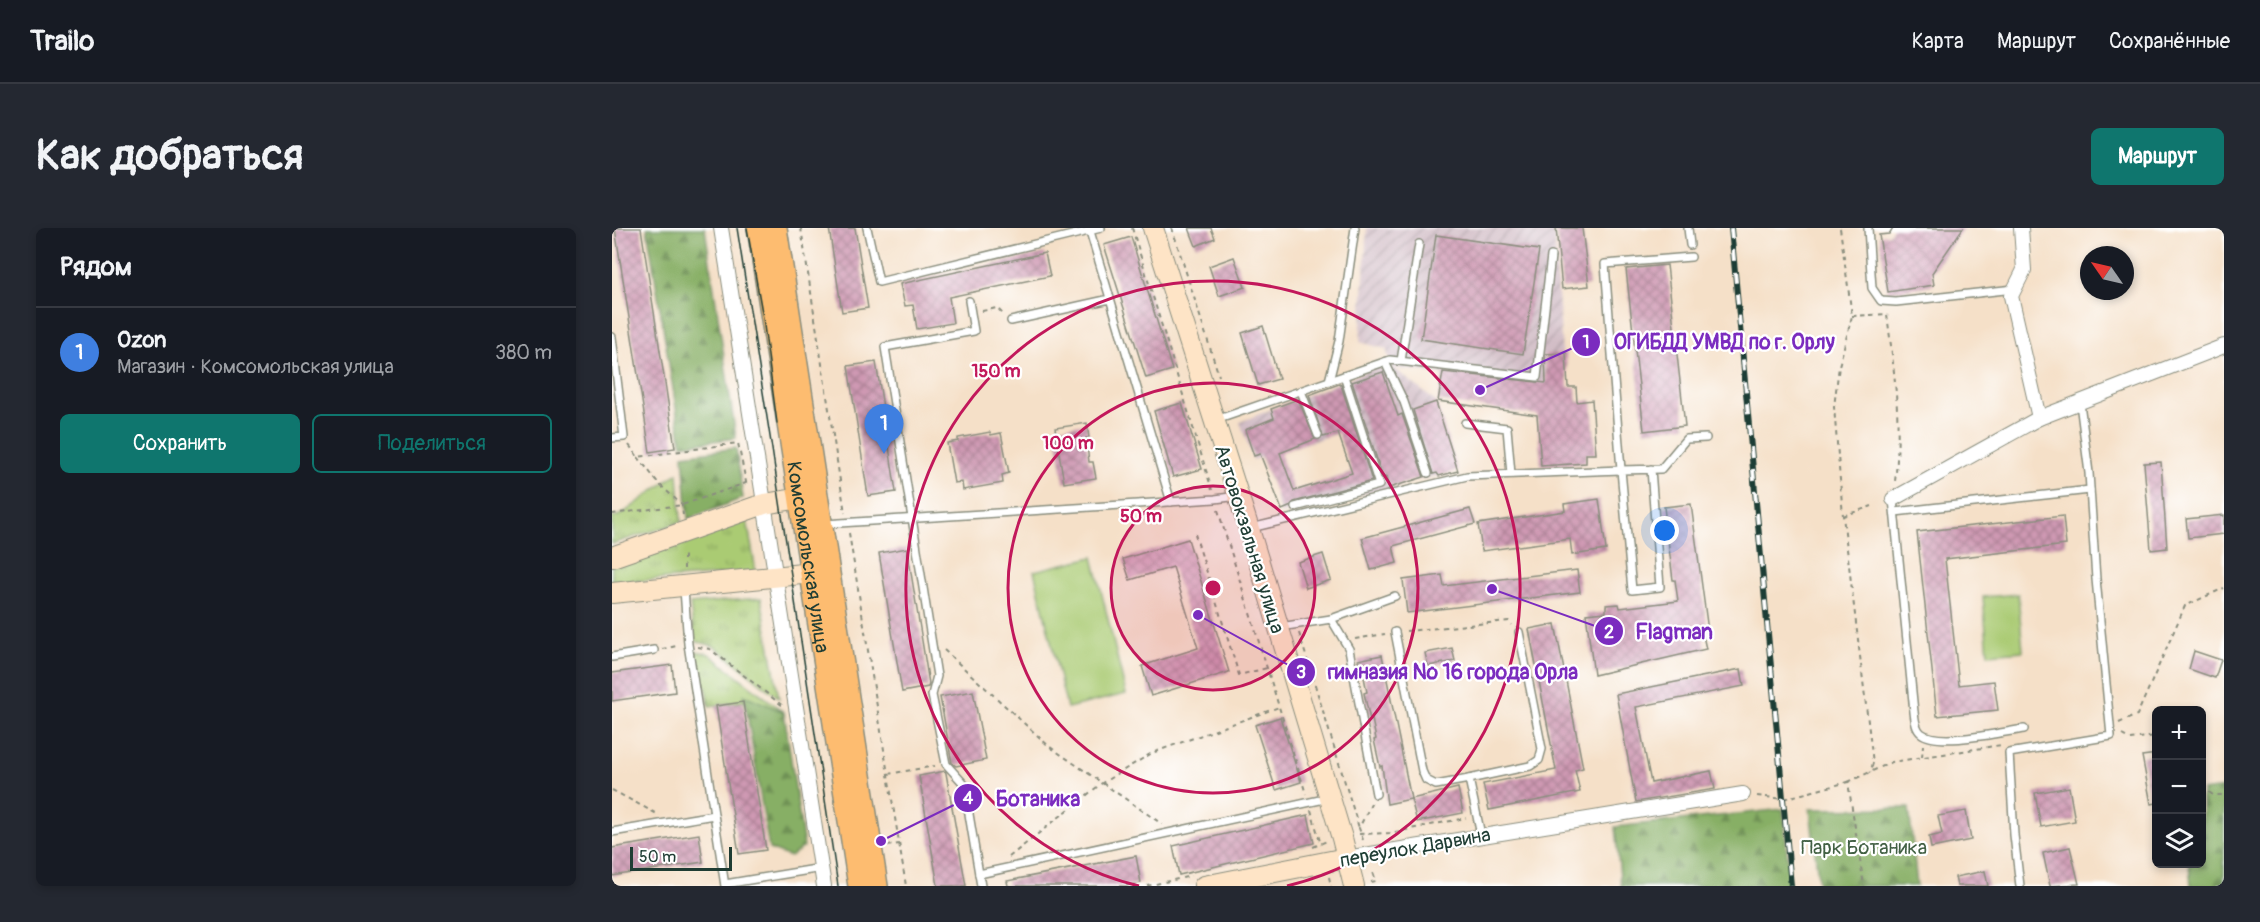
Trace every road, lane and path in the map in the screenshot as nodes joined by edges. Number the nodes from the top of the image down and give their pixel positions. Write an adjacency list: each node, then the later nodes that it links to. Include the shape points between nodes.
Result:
1 (721, 228): 51 (street)
2 (758, 228): 53 (main road, Комсомольская улица)
3 (776, 228): 53 (main road, Комсомольская улица)
4 (801, 228): 57 (path)
5 (867, 228): 14 (lane, via 879,282)
6 (1101, 228): 14 (lane)
7 (1132, 228): 47 (path)
8 (1153, 228): 34 (street, Автовокзальная улица)
9 (1355, 228): 30 (lane, via 1339,341)
10 (1688, 228): 16 (lane)
11 (1840, 228): 23 (path)
12 (1868, 228): 19 (lane, via 1872,288 1881,300 1896,303)
13 (2021, 228): 19 (street, via 2024,270)
14 (1090, 229): 20 (lane)
15 (1419, 244): 27 (lane)
16 (1690, 245)
17 (1551, 256): 27 (lane, via 1537,376)
18 (1691, 257): 41 (lane, via 1605,264)
19 (2015, 289): 33 (street, via 2011,296)
20 (1110, 299): 24 (lane); 48 (lane)
21 (969, 301): 22 (lane)
22 (970, 312): 24 (path, via 996,308); 56 (lane, via 974,331 885,347)
23 (1852, 316): 49 (path, via 1887,314 1898,408); 55 (path, via 1839,366 1834,407)
24 (1011, 321)
25 (612, 337): 37 (lane)
26 (2224, 346): 32 (street)
27 (1401, 361): 28 (lane)
28 (1384, 362): 29 (lane); 42 (lane, via 1404,402)
29 (1344, 376): 30 (lane); 52 (lane, via 1379,485)
30 (1329, 381): 31 (lane)
31 (1301, 391): 34 (lane); 36 (lane)
32 (2080, 403): 33 (street); 45 (lane)
33 (2039, 418): 49 (street)
34 (1214, 421): 46 (street, Автовокзальная улица)
35 (1465, 423): 43 (lane, via 1507,428)
36 (1318, 435)
37 (624, 437): 38 (lane); 44 (path, via 638,457 738,443)
38 (612, 438)
39 (1706, 438): 40 (lane, via 1686,439 1661,469)
40 (1651, 469): 41 (lane); 41 (lane, via 1660,587 1632,590)
41 (1621, 470): 43 (lane)
42 (1428, 473)
43 (1511, 474): 58 (lane, via 1467,476)
44 (746, 483): 51 (path); 54 (path, via 682,506)
45 (2090, 490): 49 (lane); 79 (lane)
46 (1238, 496): 47 (lane); 58 (street, Автовокзальная улица)
47 (1215, 499): 48 (lane); 76 (path)
48 (1171, 502): 56 (lane)
49 (1894, 505): 80 (lane, via 1919,731 1939,739)
50 (1872, 506): 55 (path)
51 (757, 507): 53 (street); 60 (street); 62 (street)
52 (1295, 507)
53 (814, 509): 57 (lane); 61 (main road, Комсомольская улица); 111 (main road, Комсомольская улица)
54 (612, 514)
55 (1843, 516): 84 (path, via 1873,763)
56 (912, 519): 57 (lane); 71 (lane)
57 (847, 523): 85 (path)
58 (1249, 529): 68 (street, Автовокзальная улица)
59 (1195, 534): 76 (path, via 1239,675)
60 (612, 557)
61 (812, 573): 62 (street); 110 (main road, Комсомольская улица)
62 (777, 577): 63 (street); 105 (street)
63 (684, 586): 65 (street); 73 (lane)
64 (2224, 588): 79 (path, via 2185,606 2137,715)
65 (612, 593)
66 (1395, 596): 67 (lane)
67 (1331, 619): 68 (lane); 72 (lane)
68 (1277, 627): 94 (street, Автовокзальная улица)
69 (1395, 632): 70 (path, via 1509,621); 72 (path); 86 (lane, via 1426,780 1436,785)
70 (1520, 632): 86 (lane, via 1542,749 1539,760)
71 (931, 638): 83 (lane, via 937,676 932,695); 88 (path, via 1050,747)
72 (1344, 640): 91 (lane, via 1349,649)
73 (688, 644): 74 (path); 77 (path, via 710,650 789,711); 96 (lane)
74 (654, 650): 75 (lane)
75 (612, 657)
76 (1267, 668): 78 (path)
77 (787, 700)
78 (1279, 707): 88 (path, via 1152,753); 95 (path)
79 (2110, 727): 81 (path, via 2129,739); 118 (lane, via 2111,736 2009,753)
80 (2024, 729)
81 (2152, 737)
82 (2011, 743): 84 (path, via 1892,762)
83 (946, 765): 85 (path); 107 (lane, via 964,784)
84 (1870, 773): 87 (path)
85 (888, 774): 112 (path)
86 (1469, 779): 97 (lane)
87 (1848, 782): 92 (path, via 1783,799); 117 (path)
88 (1102, 783): 100 (path); 106 (path)
89 (612, 790): 98 (path)
90 (2206, 790): 93 (path)
91 (1376, 794)
92 (1743, 794): 102 (street, переулок Дарвина)
93 (2224, 795)
94 (1329, 798): 95 (lane); 103 (street, Автовокзальная улица)
95 (1309, 803): 100 (lane); 104 (path)
96 (714, 815): 98 (lane); 108 (lane)
97 (1477, 816): 101 (path, via 1390,833); 102 (lane)
98 (674, 822): 99 (lane)
99 (612, 832)
100 (1173, 832): 106 (lane)
101 (1361, 834)
102 (1481, 836): 103 (street, переулок Дарвина)
103 (1346, 858): 104 (street, переулок Дарвина); 116 (street, Автовокзальная улица)
104 (1326, 862): 114 (street, переулок Дарвина); 115 (path)
105 (822, 868): 108 (lane); 109 (street)
106 (990, 871): 107 (lane)
107 (979, 874): 113 (lane)
108 (725, 885)
109 (824, 886)
110 (859, 886)
111 (877, 886)
112 (906, 886)
113 (981, 886)
114 (1204, 886)
115 (1331, 886)
116 (1354, 886)
117 (1864, 886)
118 (2020, 886)

